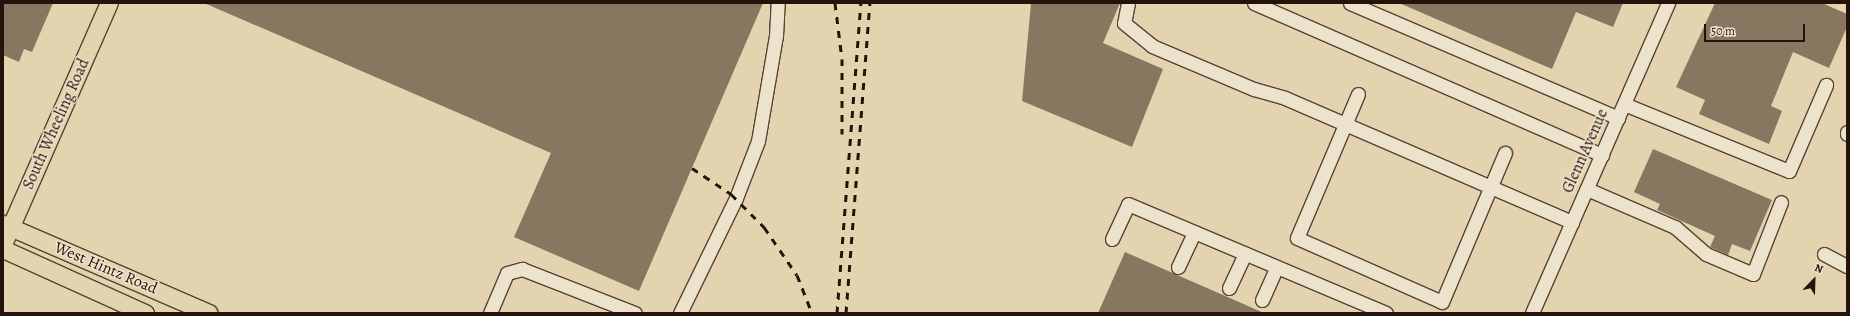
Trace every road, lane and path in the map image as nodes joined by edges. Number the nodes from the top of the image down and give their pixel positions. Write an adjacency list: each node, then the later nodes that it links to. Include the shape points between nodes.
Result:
1 (110, 3): 18 (main road, South Wheeling Road)
2 (778, 3): 34 (street, via 776,36 758,141 736,198)
3 (1128, 3): 11 (street, via 1124,23 1152,46)
4 (1254, 3): 13 (street)
5 (1350, 3): 10 (street)
6 (1668, 3): 9 (street, Glenn Avenue)
7 (1826, 85): 9 (street, via 1789,171)
8 (1358, 94): 11 (street)
9 (1624, 104): 10 (street, Glenn Avenue)
10 (1618, 118): 13 (street, Glenn Avenue)
11 (1345, 124): 14 (street); 14 (street, via 1297,238 1442,302)
12 (1505, 153): 14 (street)
13 (1602, 155): 15 (street, Glenn Avenue)
14 (1490, 187): 17 (street)
15 (1587, 189): 16 (street, via 1675,227 1706,254 1753,274); 17 (street, Glenn Avenue)
16 (1781, 202)
17 (1572, 222): 36 (street, Glenn Avenue)
18 (7, 225): 21 (main road, South Wheeling Road); 31 (main road, West Hintz Road)
19 (1194, 232): 20 (street, via 1128,204); 23 (street); 27 (street)
20 (1112, 239)
21 (3, 244)
22 (3, 249): 30 (main road, West Hintz Road)
23 (1245, 254): 26 (street); 28 (street)
24 (1824, 254): 25 (street)
25 (1847, 266)
26 (1277, 267): 29 (street); 35 (street)
27 (1178, 268)
28 (1229, 288)
29 (1262, 300)
30 (135, 311)
31 (209, 313)
32 (490, 313): 33 (street, via 507,273 522,269)
33 (635, 313)
34 (680, 313)
35 (1386, 313)
36 (1532, 313)

